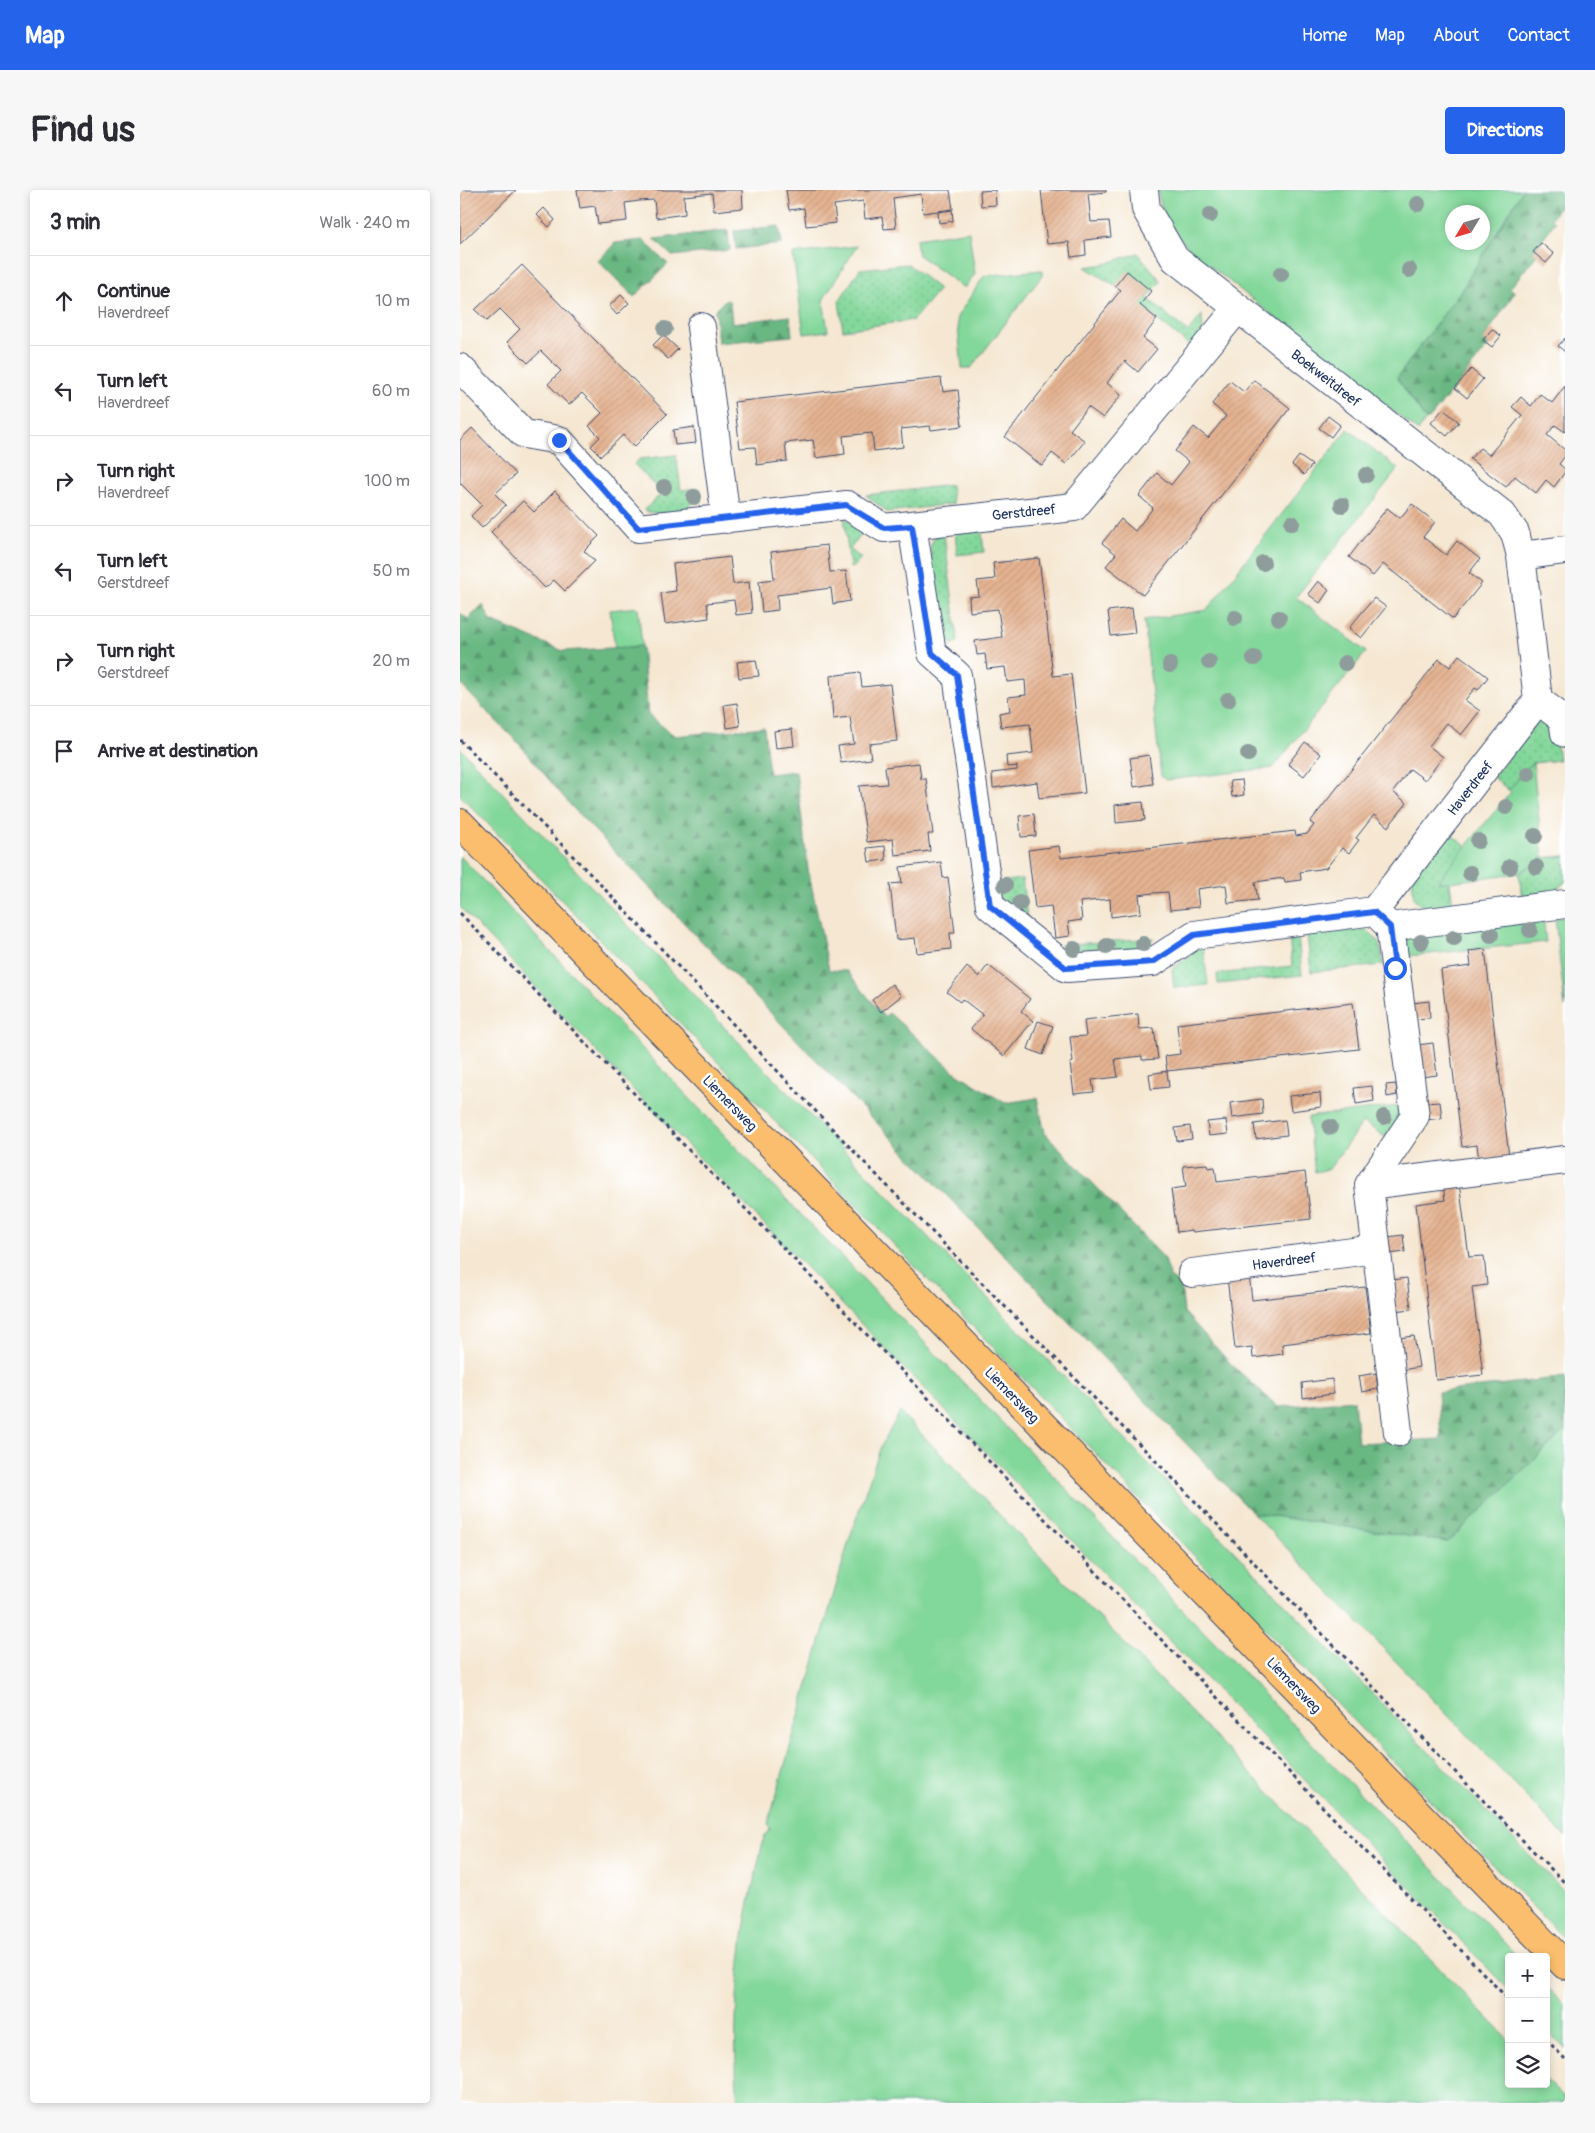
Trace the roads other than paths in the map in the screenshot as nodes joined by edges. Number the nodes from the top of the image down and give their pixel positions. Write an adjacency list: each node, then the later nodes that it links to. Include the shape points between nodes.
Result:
1 (1144, 190): 2 (street, Boekweitdreef, via 1146,209 1175,259)
2 (1237, 309): 6 (street, Gerstdreef, via 1074,507); 8 (street, Boekweitdreef, via 1502,514 1515,532)
3 (701, 327): 5 (street)
4 (460, 368): 5 (street, Gerstdreef, via 524,434 559,440 638,528)
5 (726, 519): 6 (street, Gerstdreef, via 846,505 884,528)
6 (912, 526): 13 (street, via 932,653 957,675 990,906 1066,968 1153,962 1194,935)
7 (1565, 550): 8 (street)
8 (1521, 556): 9 (street, Boekweitdreef)
9 (1538, 700): 10 (street, via 1563,719); 13 (street, Haverdreef)
10 (1565, 732)
11 (460, 823): 19 (main road, Liemersweg)
12 (1565, 904): 13 (street)
13 (1382, 919): 15 (street, via 1415,1116)
14 (1565, 1160): 15 (street)
15 (1369, 1186): 16 (street)
16 (1376, 1249): 17 (street, Haverdreef); 18 (street)
17 (1192, 1273)
18 (1398, 1432)
19 (1565, 1965)

